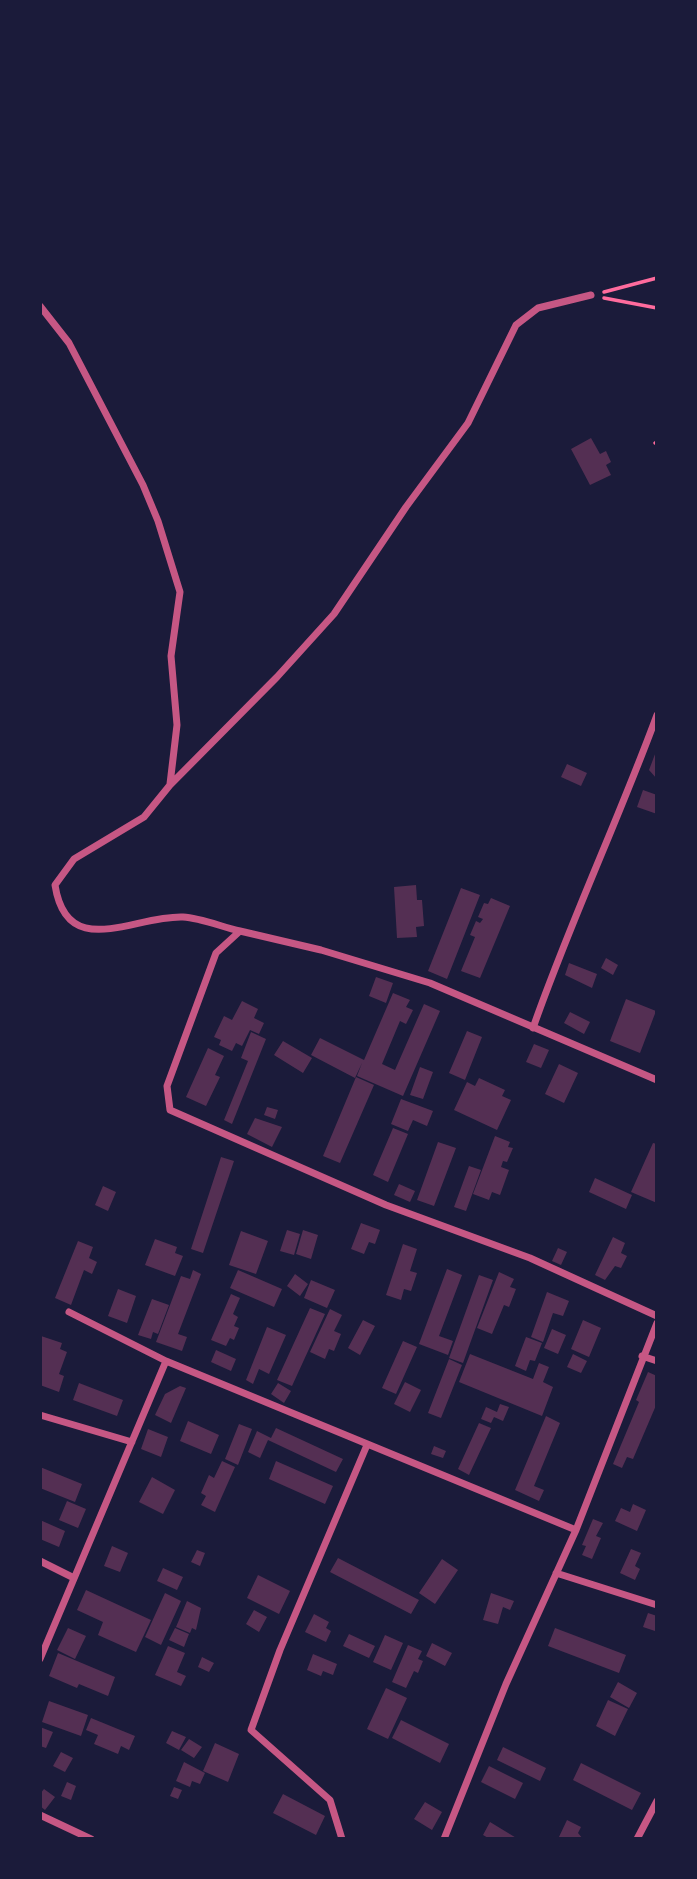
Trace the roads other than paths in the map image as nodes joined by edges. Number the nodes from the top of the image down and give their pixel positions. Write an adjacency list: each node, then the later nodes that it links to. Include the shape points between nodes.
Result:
1 (591, 295): 4 (street, via 538,308 516,325 468,423 334,614)
2 (40, 306): 4 (street, via 69,342 143,485 180,592 172,656 177,725)
3 (657, 715): 6 (street)
4 (170, 785): 5 (street, via 145,817 74,859 55,885 59,906 71,923 105,931 183,917)
5 (240, 931): 6 (street, via 430,983); 9 (street, via 216,953 167,1086 170,1110 386,1205 530,1258)
6 (533, 1028): 7 (street)
7 (657, 1080)
8 (69, 1312): 12 (street)
9 (657, 1316)
10 (657, 1323): 11 (street)
11 (642, 1356): 13 (street); 17 (street)
12 (166, 1360): 15 (street); 16 (street)
13 (657, 1361)
14 (40, 1415): 15 (street)
15 (132, 1442): 20 (street)
16 (367, 1445): 17 (street); 26 (street, via 251,1730 330,1800)
17 (576, 1530): 19 (street)
18 (40, 1562): 20 (street)
19 (556, 1573): 21 (street); 27 (street)
20 (74, 1578): 22 (street)
21 (657, 1605)
22 (40, 1659)
23 (657, 1801): 28 (street)
24 (40, 1815): 25 (street)
25 (91, 1839)
26 (342, 1839)
27 (443, 1839)
28 (637, 1839)

